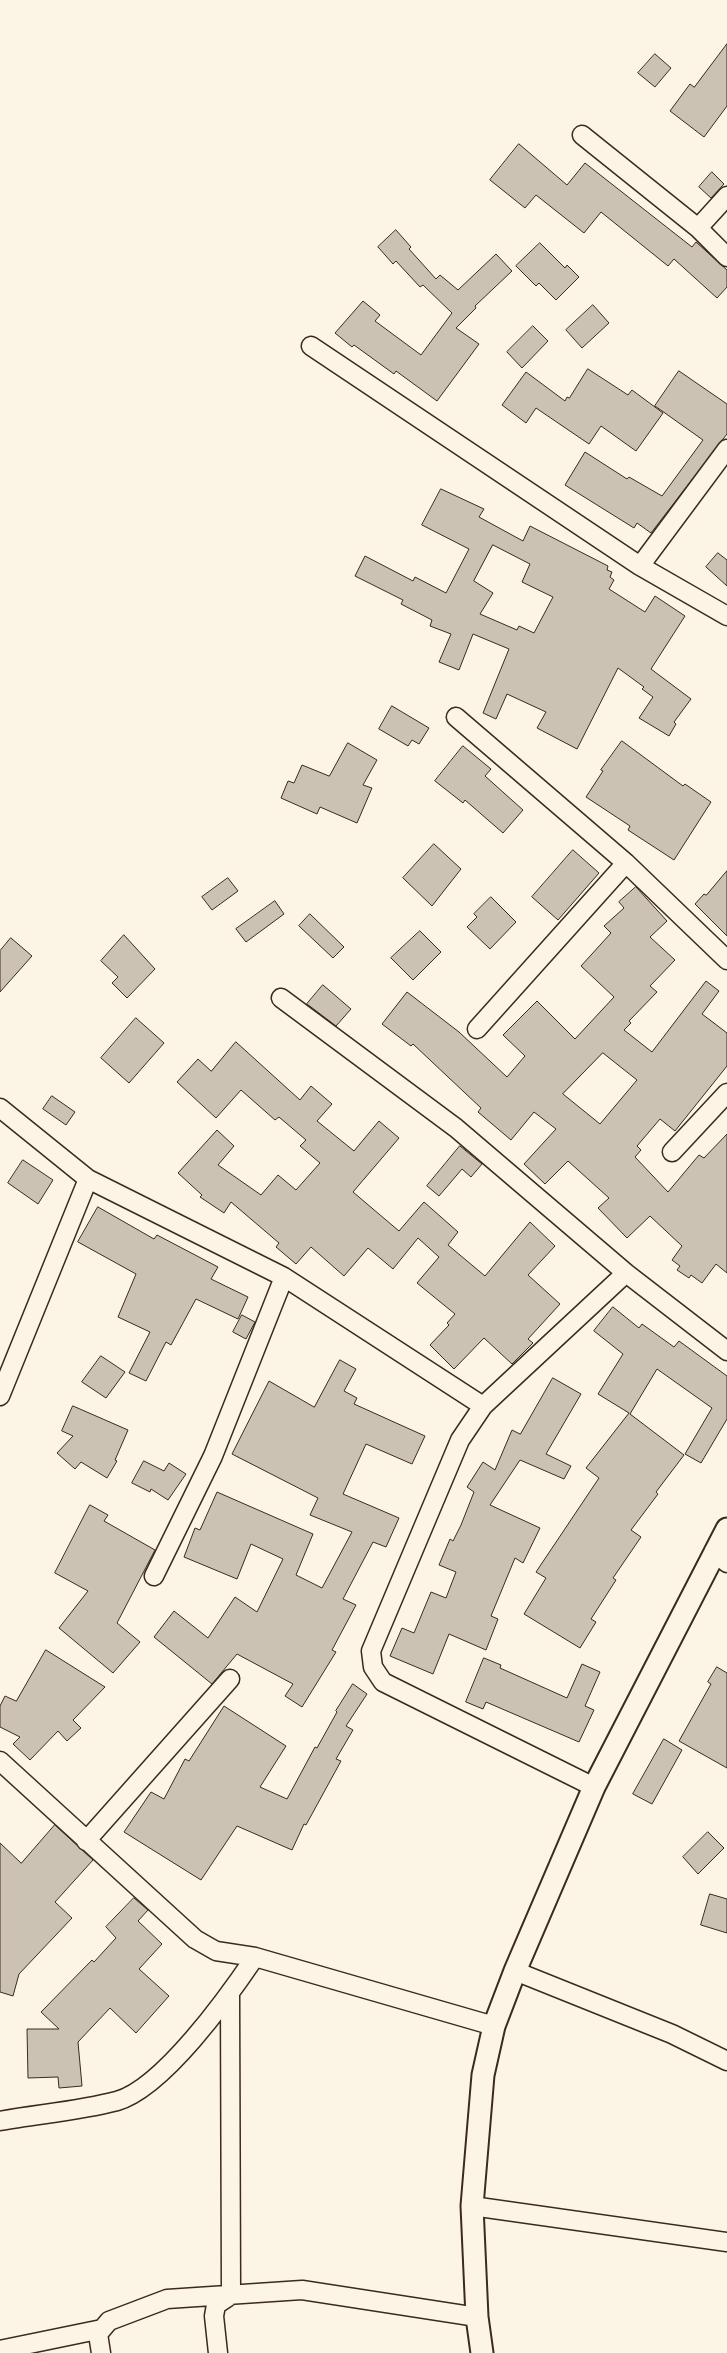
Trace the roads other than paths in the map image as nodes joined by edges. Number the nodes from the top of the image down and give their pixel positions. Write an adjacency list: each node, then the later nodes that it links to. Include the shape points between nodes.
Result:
1 (582, 135): 3 (street)
2 (727, 196): 3 (street)
3 (698, 228): 4 (street)
4 (727, 257)
5 (311, 346): 7 (street)
6 (727, 449): 7 (street)
7 (640, 566): 8 (street)
8 (727, 616)
9 (456, 717): 10 (street)
10 (626, 863): 11 (street); 13 (street)
11 (727, 960)
12 (281, 998): 18 (street, via 456,1128)
13 (477, 1029)
14 (727, 1093): 16 (street)
15 (0, 1108): 17 (street)
16 (672, 1152)
17 (88, 1179): 19 (street); 21 (street)
18 (626, 1273): 20 (street); 22 (street)
19 (284, 1277): 22 (street); 25 (street, via 213,1456)
20 (727, 1351)
21 (0, 1396)
22 (483, 1406): 28 (street, via 460,1440 372,1651 373,1667 383,1682)
23 (727, 1529): 24 (street)
24 (720, 1557): 28 (street)
25 (154, 1576)
26 (230, 1679): 29 (street)
27 (0, 1761): 29 (street)
28 (594, 1787): 31 (street)
29 (86, 1841): 30 (street, via 195,1939 216,1951)
30 (254, 1957): 32 (street); 33 (street)
31 (515, 1972): 33 (street); 34 (street, via 672,2034)
32 (230, 1995): 35 (street, via 167,2067 142,2089 118,2100); 38 (street)
33 (494, 2026): 36 (street, via 483,2075)
34 (727, 2061)
35 (0, 2121)
36 (472, 2206): 37 (street); 39 (street)
37 (727, 2242)
38 (231, 2295): 39 (street, via 302,2290); 40 (street, via 167,2300 109,2321); 43 (street, via 216,2305)
39 (477, 2317): 44 (street)
40 (102, 2329): 41 (street); 42 (street, via 98,2334)
41 (0, 2350)
42 (100, 2353)
43 (218, 2353)
44 (482, 2353)

